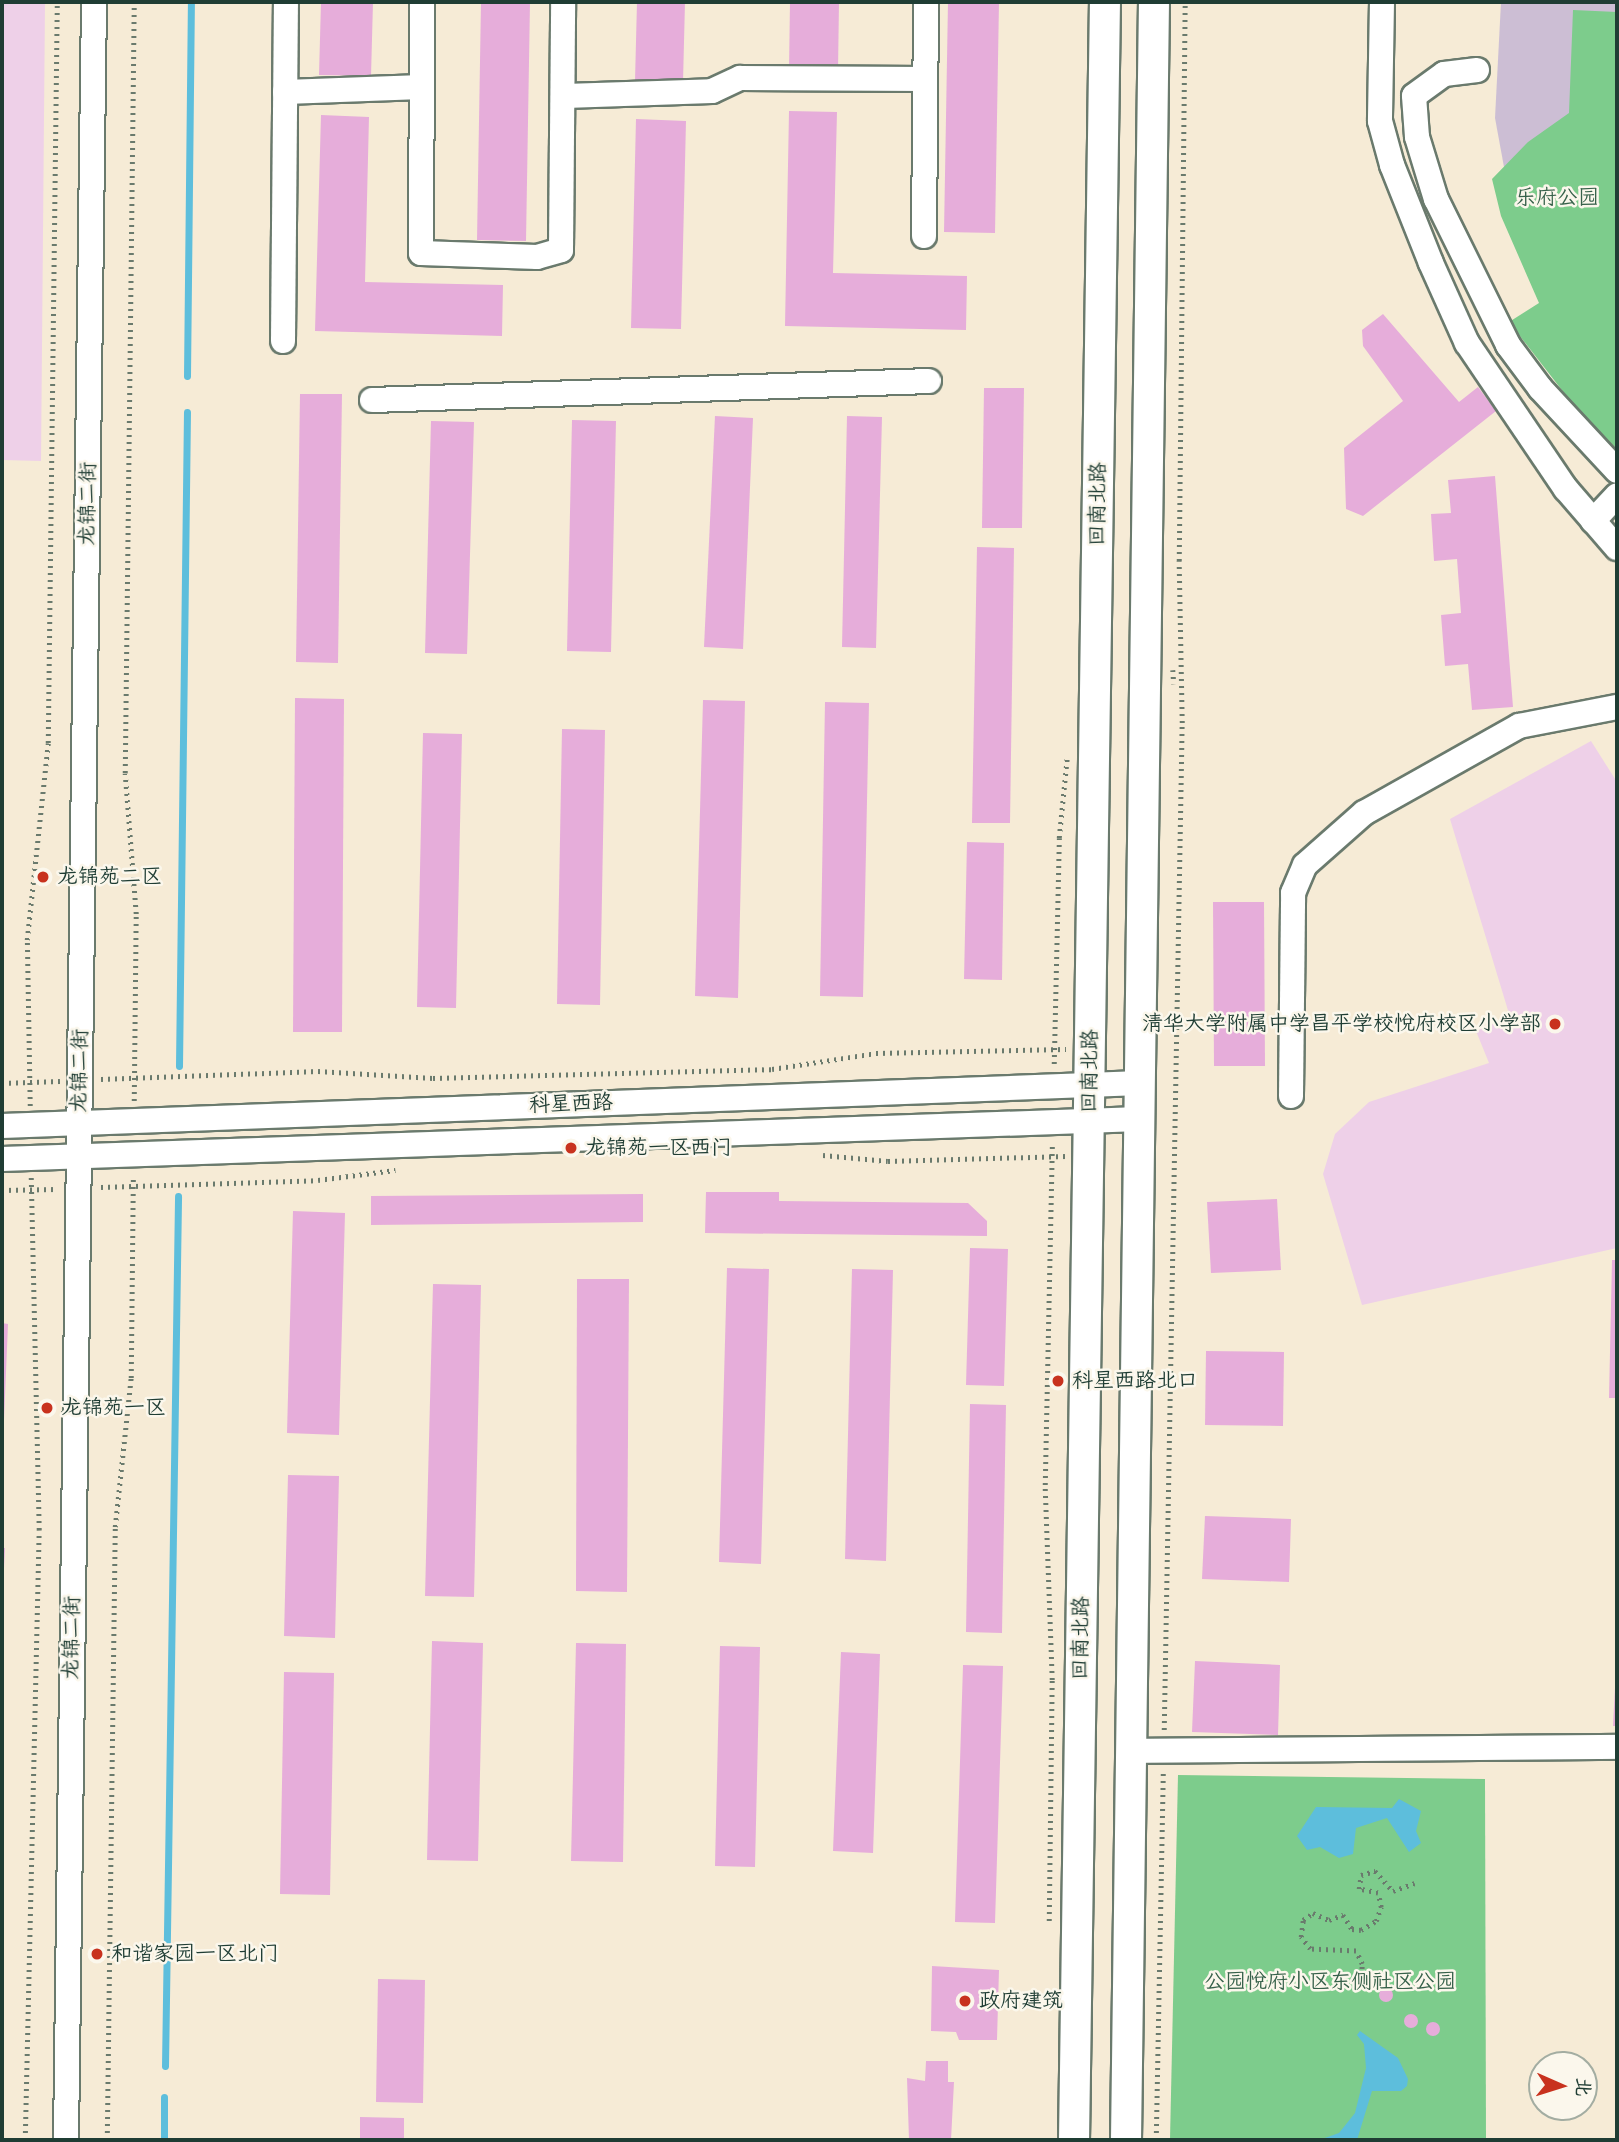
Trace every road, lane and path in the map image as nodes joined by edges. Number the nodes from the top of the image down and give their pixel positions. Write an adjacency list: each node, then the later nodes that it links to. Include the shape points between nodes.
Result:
1 (57, 2): 29 (path, via 48,743 27,940)
2 (94, 2): 28 (street, 龙锦二街)
3 (134, 2): 27 (path, via 124,773 136,914)
4 (286, 2): 15 (street)
5 (422, 2): 14 (street)
6 (563, 2): 16 (street)
7 (926, 2): 13 (street)
8 (1105, 2): 32 (main road, 回南北路)
9 (1154, 2): 31 (main road)
10 (1185, 2): 54 (path, via 1182,723)
11 (1382, 2): 23 (street, via 1380,121 1392,165 1431,262 1467,342)
12 (1476, 71): 21 (street, via 1444,74 1414,96 1417,138 1436,199 1508,345 1540,388)
13 (925, 79): 16 (street, via 740,78 712,91); 17 (street)
14 (422, 87): 15 (street); 16 (street, via 421,253 537,257 561,250)
15 (285, 93): 18 (street)
16 (565, 96)
17 (924, 236)
18 (283, 341)
19 (929, 381): 20 (street)
20 (372, 400)
21 (1617, 471)
22 (1617, 495): 23 (street)
23 (1593, 521): 24 (street)
24 (1617, 548)
25 (1617, 707): 33 (street, via 1519,726 1364,813 1306,865 1293,893)
26 (1029, 1050): 27 (path, via 877,1053 772,1069 433,1078 318,1071)
27 (134, 1078): 28 (path); 35 (path)
28 (80, 1080): 29 (path); 37 (street, 龙锦二街)
29 (29, 1082): 30 (path); 38 (path)
30 (2, 1083)
31 (1140, 1083): 32 (street, 科星西路); 34 (main road)
32 (1089, 1085): 35 (street, 科星西路); 36 (main road, 回南北路)
33 (1291, 1096)
34 (1139, 1119): 36 (street, 科星西路); 53 (main road)
35 (134, 1121): 37 (street, 科星西路)
36 (1089, 1121): 41 (street, 科星西路); 61 (main road, 回南北路)
37 (79, 1123): 38 (street, 科星西路); 42 (street, 龙锦二街)
38 (30, 1125): 39 (street, 科星西路)
39 (2, 1126)
40 (817, 1154): 43 (path, via 888,1161)
41 (133, 1155): 42 (street, 科星西路); 47 (path)
42 (79, 1157): 44 (street, 科星西路); 48 (street, 龙锦二街)
43 (1027, 1157)
44 (30, 1158): 45 (street, 科星西路); 49 (path)
45 (2, 1159)
46 (400, 1169): 47 (path, via 318,1181)
47 (133, 1186): 48 (path); 60 (path, via 131,1378 115,1527)
48 (78, 1188): 49 (path); 59 (street, 龙锦二街)
49 (31, 1190): 50 (path); 58 (path, via 39,1530)
50 (2, 1191)
51 (1051, 1212): 56 (path, via 1045,1485 1052,1680)
52 (1617, 1747): 54 (street)
53 (1131, 1751): 54 (street); 62 (main road)
54 (1163, 1751): 63 (path)
55 (1415, 1883): 57 (path, via 1393,1891 1375,1871 1361,1875 1359,1889 1378,1893 1381,1907 1372,1926 1361,1930 1352,1929 1343,1915 1329,1920 1313,1913 1303,1920 1301,1937 1310,1949 1356,1951 1362,1964)
56 (1049, 1931)
57 (1361, 1983)
58 (25, 2140)
59 (66, 2140)
60 (107, 2140)
61 (1074, 2140)
62 (1126, 2140)
63 (1156, 2140)

